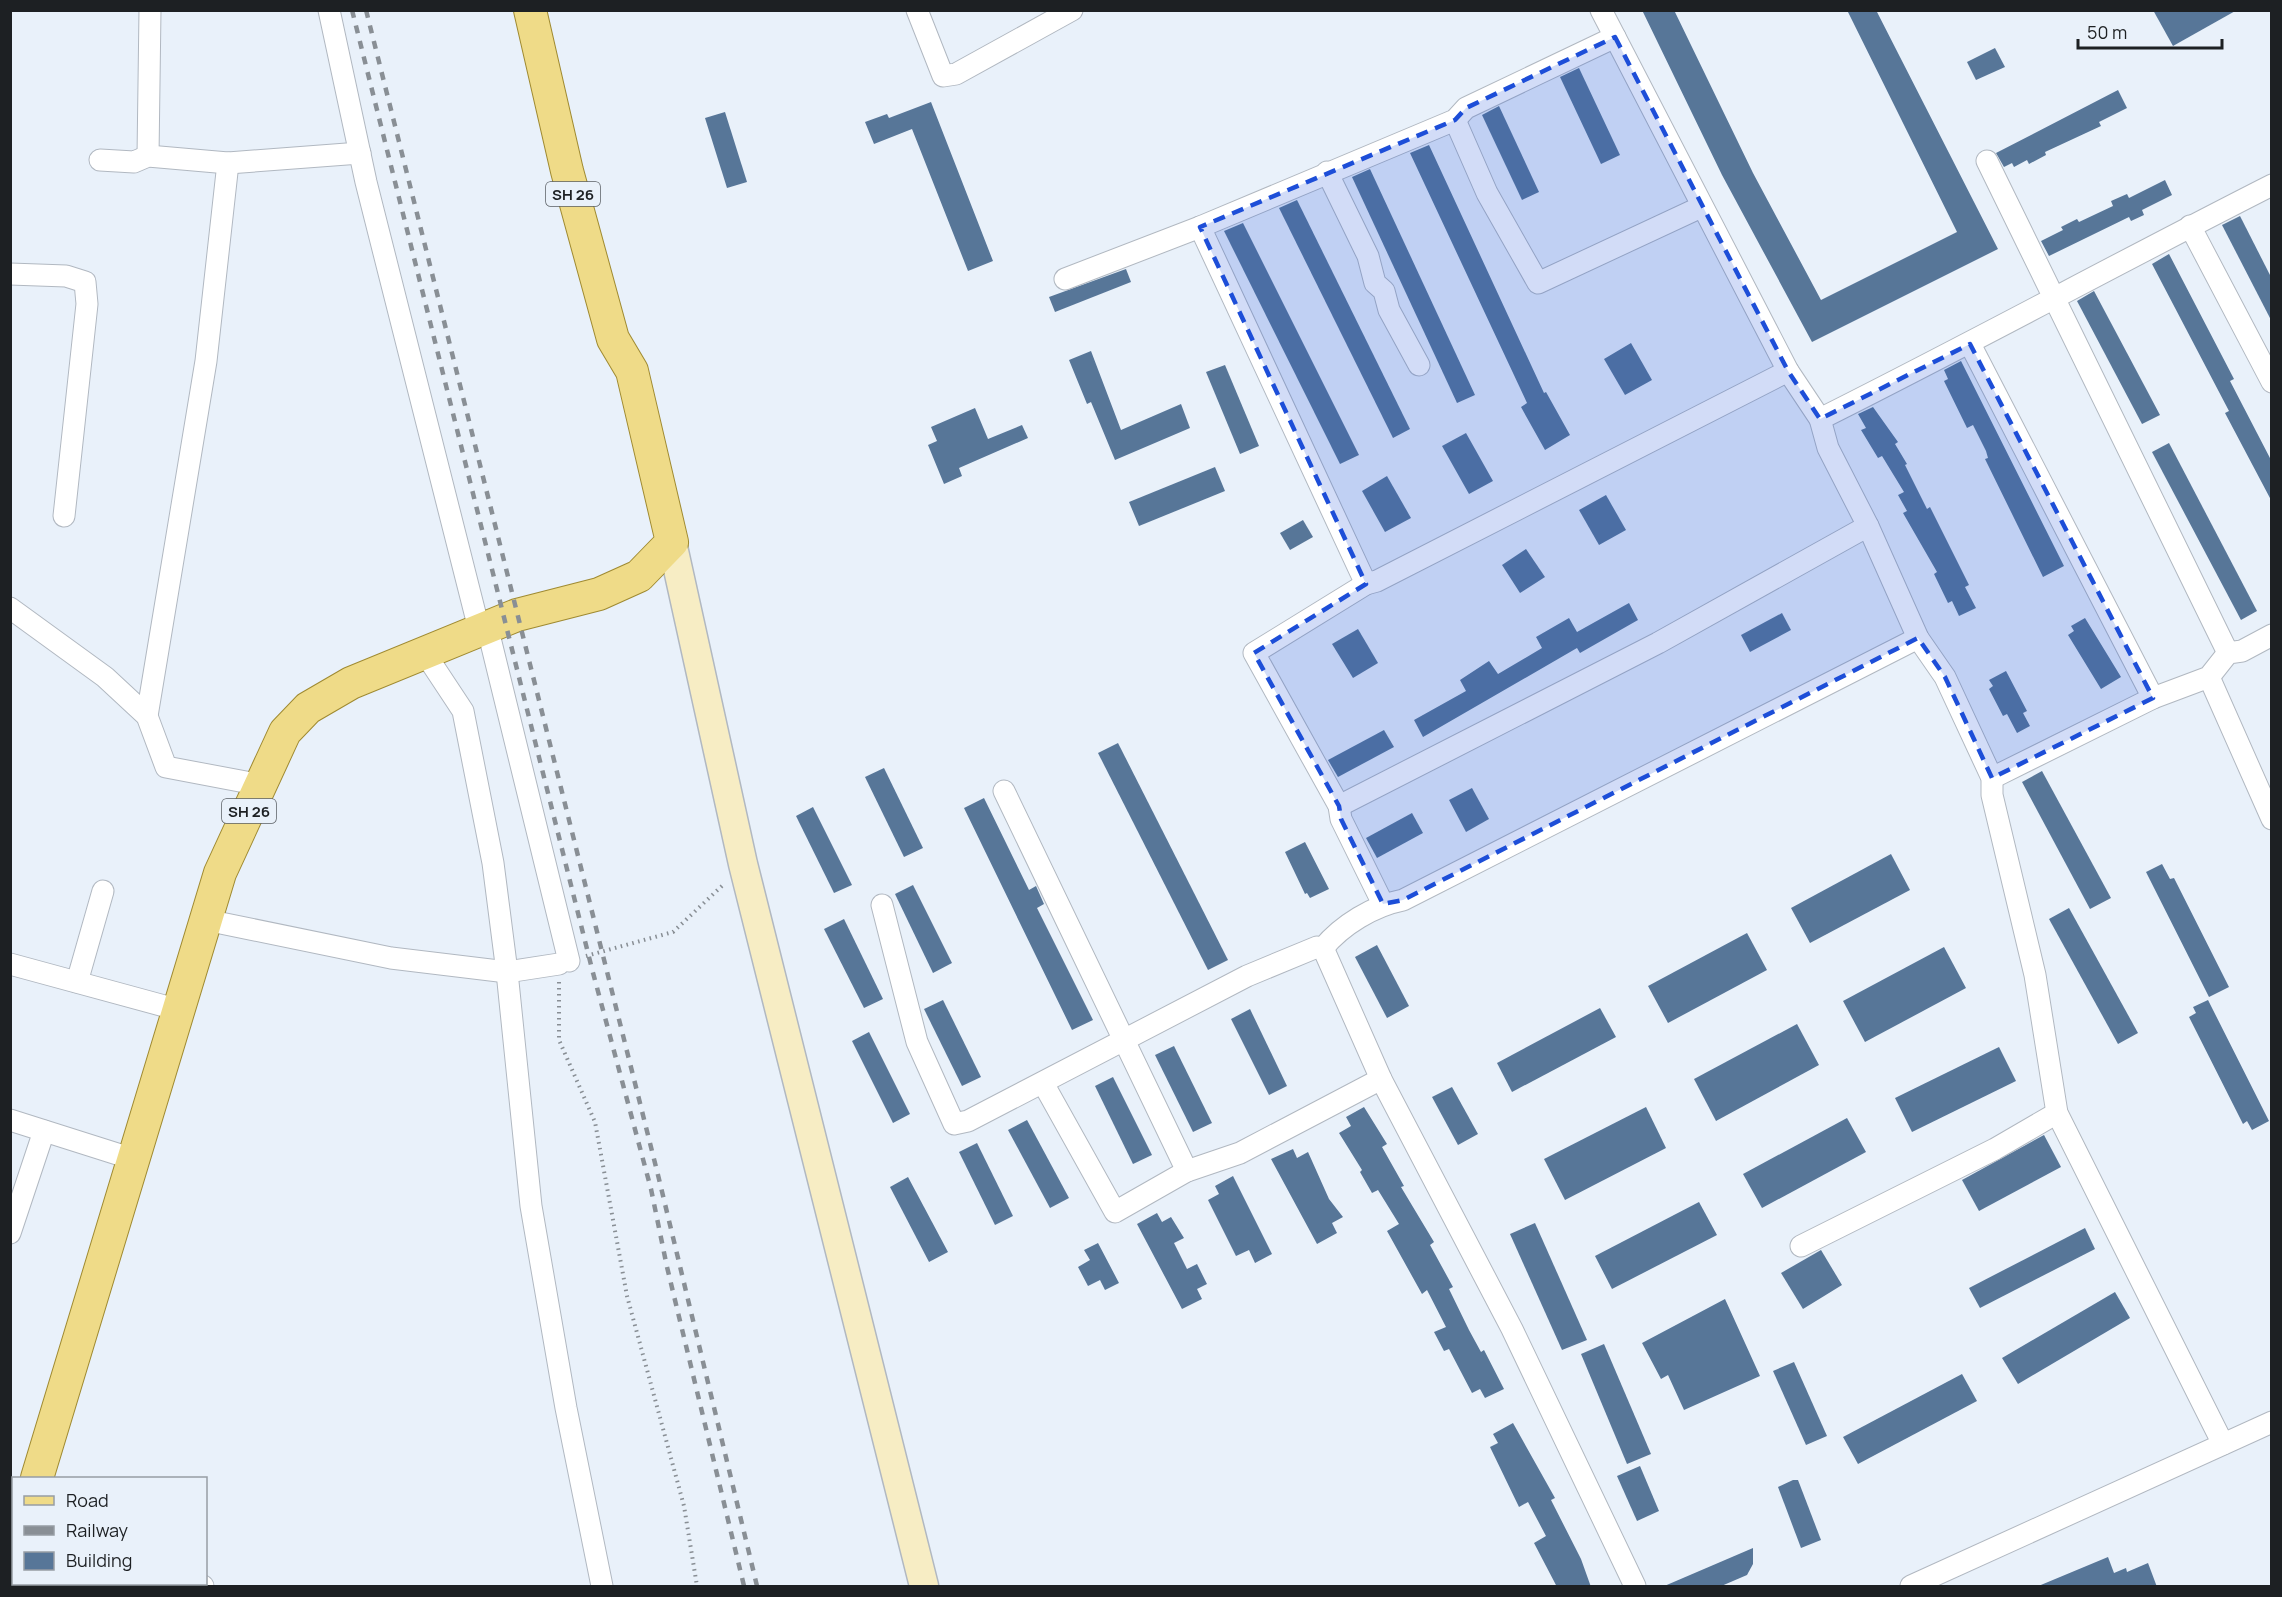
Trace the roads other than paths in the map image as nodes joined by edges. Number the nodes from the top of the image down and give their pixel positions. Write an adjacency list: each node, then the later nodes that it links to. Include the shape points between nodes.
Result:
1 (150, 10): 11 (street)
2 (329, 10): 10 (street)
3 (530, 10): 25 (main road, SH 26, via 567,171 613,339)
4 (547, 10): 25 (main road, via 636,352)
5 (917, 10): 6 (street, via 943,76 956,74)
6 (1072, 10)
7 (1601, 10): 8 (street)
8 (1615, 37): 9 (street, via 1467,108); 17 (street)
9 (1455, 120): 15 (street); 17 (street, via 1487,193 1538,282)
10 (360, 153): 14 (street); 34 (street)
11 (148, 156): 12 (street, via 134,162); 14 (street)
12 (100, 160)
13 (1987, 161): 22 (street)
14 (228, 163): 41 (street, via 206,361)
15 (1327, 172): 19 (street); 24 (street, via 1368,256 1376,283 1384,291 1389,310)
16 (2271, 185): 18 (street)
17 (1701, 207): 26 (street)
18 (2190, 226): 22 (street); 27 (street)
19 (1200, 227): 21 (street); 32 (street)
20 (10, 274): 29 (street, via 66,276 85,282 87,304)
21 (1065, 279)
22 (2053, 298): 23 (street); 38 (street)
23 (1970, 344): 28 (street); 40 (street)
24 (1419, 365)
25 (632, 371): 31 (main road, SH 26)
26 (1788, 371): 28 (street); 32 (street)
27 (2271, 382)
28 (1820, 419): 30 (street, via 1828,448)
29 (64, 516)
30 (1868, 526): 36 (street); 45 (street, via 1658,643)
31 (672, 542): 34 (main road, SH 26, via 639,576 599,594); 70 (street, via 743,864)
32 (1366, 584): 45 (street, via 1254,654)
33 (10, 608): 41 (street, via 105,676)
34 (483, 628): 37 (main road, SH 26); 53 (street, via 564,962)
35 (2271, 635): 38 (street, via 2242,651)
36 (1918, 638): 42 (street, via 1945,677); 48 (street, via 1402,900)
37 (424, 652): 43 (main road, SH 26, via 351,683 308,708 285,732); 53 (street, via 464,711 493,864)
38 (2228, 653): 39 (street)
39 (2209, 677): 40 (street); 46 (street)
40 (2153, 698): 42 (street)
41 (147, 716): 43 (street, via 166,767)
42 (1992, 778): 59 (street, via 1992,795 2035,975)
43 (261, 785): 50 (main road, SH 26, via 220,873)
44 (1004, 791): 56 (street)
45 (1339, 806): 48 (street, via 1341,819)
46 (2271, 819)
47 (103, 891): 54 (street)
48 (1383, 904): 51 (street, via 1334,935)
49 (882, 905): 58 (street, via 917,1042 954,1124 968,1121)
50 (206, 920): 53 (street, via 391,958); 55 (main road, SH 26)
51 (1323, 948): 56 (street, via 1317,947 1247,976); 57 (street)
52 (10, 964): 54 (street)
53 (507, 972): 69 (street, via 531,1206)
54 (77, 982): 55 (street)
55 (179, 1010): 62 (main road, SH 26)
56 (1123, 1038): 58 (street); 63 (street)
57 (1381, 1079): 63 (street, via 1240,1153); 71 (street, via 1512,1329)
58 (1043, 1083): 63 (street, via 1115,1212)
59 (2057, 1113): 65 (street, via 1995,1149); 67 (street)
60 (10, 1120): 61 (street)
61 (44, 1131): 62 (street); 64 (street)
62 (134, 1159): 68 (main road, SH 26)
63 (1187, 1171)
64 (10, 1233)
65 (1801, 1246)
66 (2271, 1422): 67 (street)
67 (2223, 1444): 72 (street)
68 (38, 1477)
69 (602, 1587)
70 (924, 1587)
71 (1635, 1587)
72 (1911, 1587)

